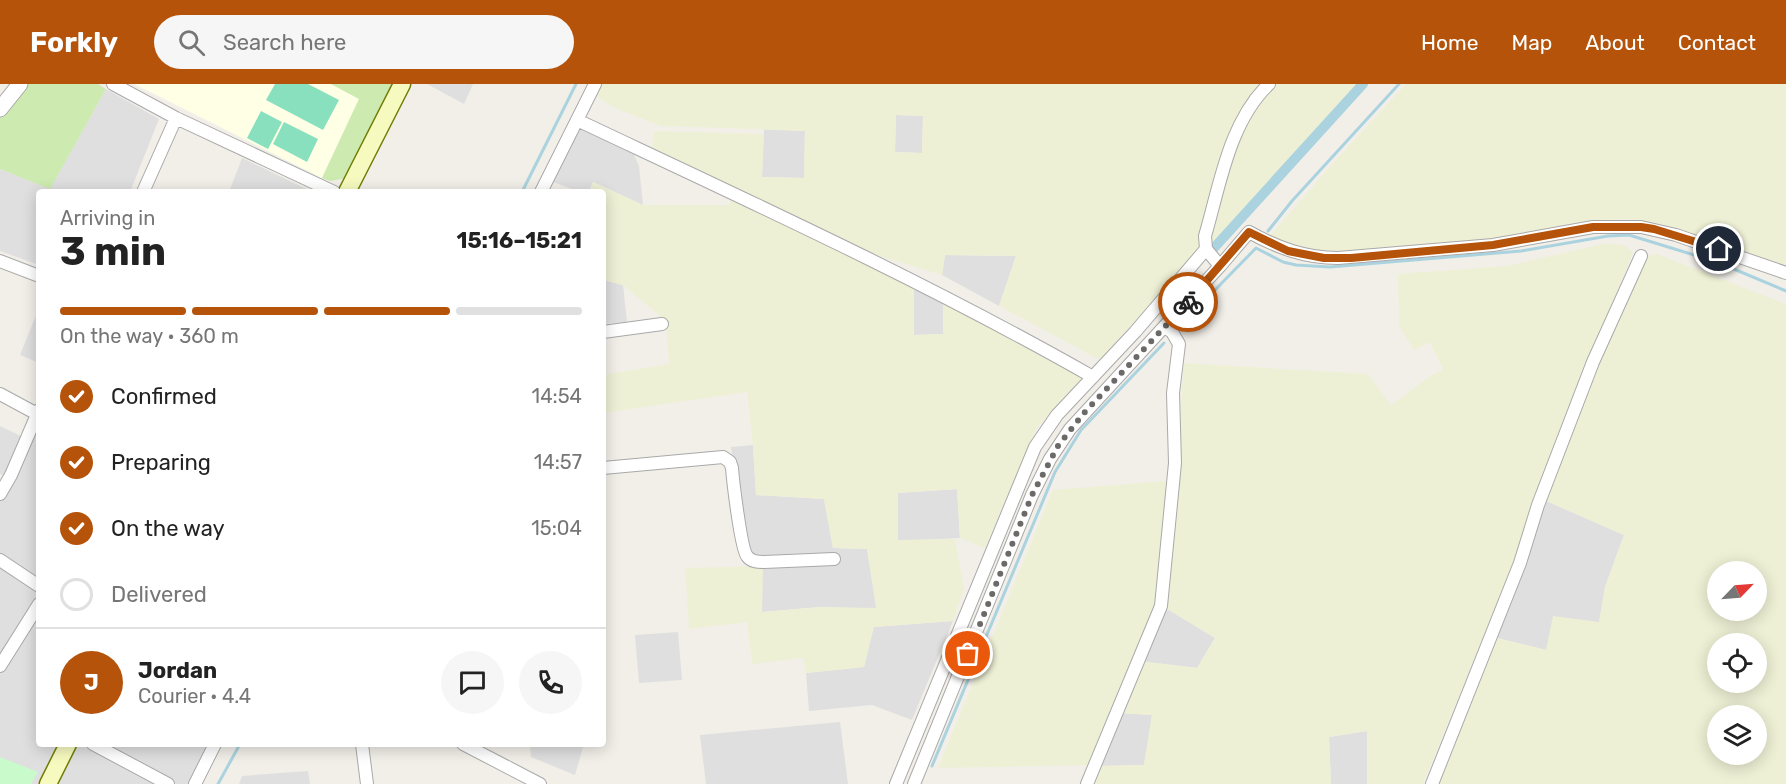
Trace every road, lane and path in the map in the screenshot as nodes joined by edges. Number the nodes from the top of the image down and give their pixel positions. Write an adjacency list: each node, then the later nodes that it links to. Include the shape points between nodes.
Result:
1 (20, 84): 6 (street)
2 (113, 84): 7 (street)
3 (402, 84): 11 (main road)
4 (595, 84): 8 (street)
5 (1269, 84): 13 (street, via 1246,114 1232,144 1205,236)
6 (0, 109)
7 (176, 118): 9 (street); 10 (street)
8 (577, 120): 12 (street); 22 (street, via 827,239)
9 (144, 189)
10 (328, 189)
11 (349, 189)
12 (542, 189)
13 (1206, 249): 16 (street); 22 (street)
14 (1641, 256): 46 (street, via 1593,362 1520,563)
15 (0, 261): 18 (street)
16 (1220, 266): 17 (street, via 1249,232 1288,251 1314,257 1351,258 1493,245 1579,229 1641,227); 20 (street)
17 (1786, 273)
18 (36, 275)
19 (662, 324): 21 (street)
20 (1165, 327): 44 (street, via 1070,429 1045,468); 45 (street, via 1179,344 1173,393 1175,464 1162,599)
21 (606, 332)
22 (1093, 377): 43 (street, via 1049,425 1027,464)
23 (0, 394): 24 (street)
24 (36, 412)
25 (36, 418): 27 (street)
26 (606, 468): 28 (street, via 723,457 732,468 741,541 747,557 764,562)
27 (0, 492)
28 (834, 559)
29 (0, 560): 30 (street)
30 (36, 584)
31 (36, 609): 32 (street)
32 (0, 666)
33 (66, 747): 39 (main road)
34 (99, 747): 40 (street)
35 (214, 747): 41 (street)
36 (362, 747): 42 (street)
37 (468, 747): 38 (street)
38 (535, 783)
39 (48, 784)
40 (168, 784)
41 (195, 784)
42 (367, 784)
43 (896, 784)
44 (914, 784)
45 (1087, 784)
46 (1432, 784)

